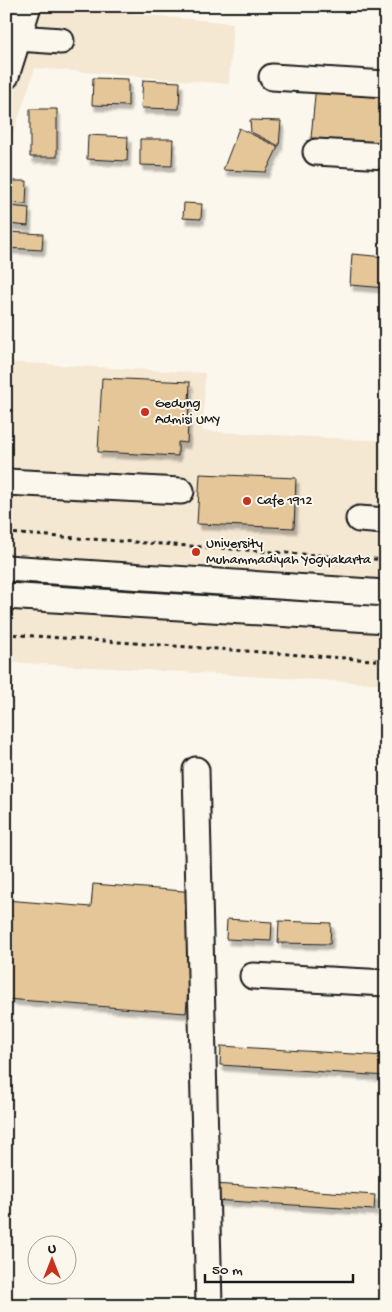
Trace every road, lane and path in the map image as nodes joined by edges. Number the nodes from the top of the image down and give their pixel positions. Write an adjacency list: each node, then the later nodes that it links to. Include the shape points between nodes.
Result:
1 (28, 6): 2 (street)
2 (18, 38): 3 (street); 4 (street)
3 (61, 41)
4 (6, 76)
5 (272, 76): 6 (street)
6 (386, 84)
7 (316, 152): 8 (street)
8 (386, 156)
9 (6, 482): 10 (street)
10 (181, 491)
11 (359, 519): 12 (street)
12 (386, 521)
13 (6, 533): 14 (path)
14 (386, 560)
15 (6, 568): 16 (street)
16 (270, 586): 17 (street); 20 (street)
17 (353, 591): 18 (street); 21 (street)
18 (386, 594)
19 (6, 596): 20 (street)
20 (270, 612): 21 (street)
21 (351, 618): 22 (street)
22 (384, 623)
23 (6, 634): 24 (path)
24 (386, 661)
25 (196, 770): 28 (street)
26 (253, 976): 27 (street)
27 (386, 983)
28 (209, 1306)

